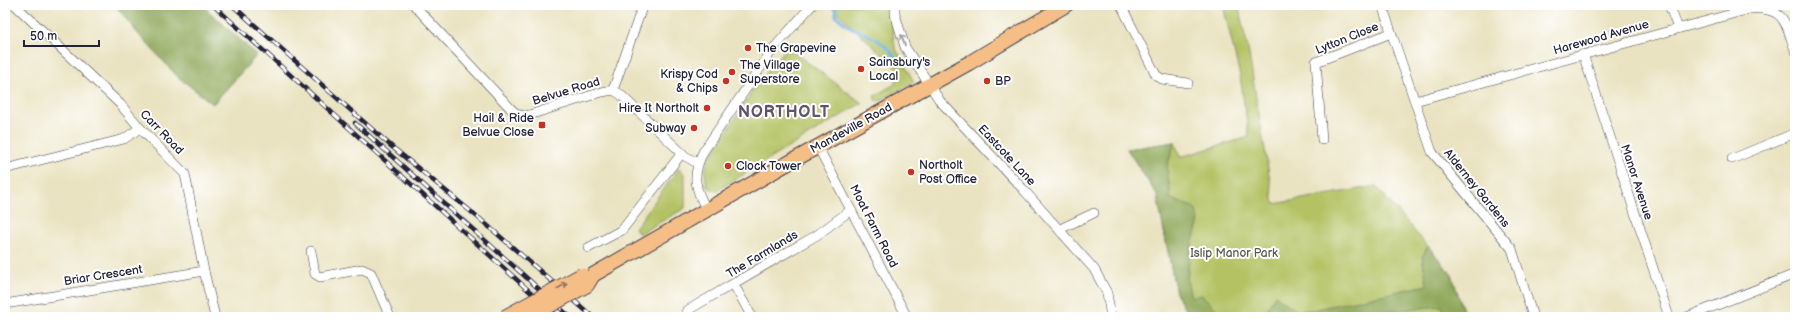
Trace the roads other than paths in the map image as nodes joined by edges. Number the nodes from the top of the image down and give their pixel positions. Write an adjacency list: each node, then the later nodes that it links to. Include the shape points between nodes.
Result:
1 (15, 5): 18 (street, Carr Road, via 120,104)
2 (414, 5): 16 (street, Belvue Road, via 519,115 526,116)
3 (643, 5): 16 (street)
4 (812, 5): 24 (street, via 773,49)
5 (894, 5): 15 (street, Eastcote Lane, one-way to 5, via 906,47 894,14)
6 (1066, 5): 15 (main road, Mandeville Road)
7 (1121, 5): 14 (street, via 1156,75 1162,79)
8 (1382, 5): 11 (street, Alderney Gardens)
9 (1669, 5): 10 (street)
10 (1678, 28): 12 (street, Harewood Avenue, via 1750,9 1765,8 1782,19); 13 (street, Harewood Avenue)
11 (1391, 33): 17 (street, Alderney Gardens); 20 (street, Lytton Close, via 1316,62)
12 (1795, 50)
13 (1583, 54): 17 (street, Harewood Avenue); 46 (street, Manor Avenue)
14 (1188, 83)
15 (929, 85): 21 (main road, Mandeville Road); 29 (street, Eastcote Lane, via 940,101)
16 (613, 90): 22 (street, Belvue Road)
17 (1415, 101): 45 (street, Alderney Gardens, via 1432,152 1512,248)
18 (140, 128): 25 (street, via 124,139); 32 (street, Carr Road, via 185,174)
19 (1795, 133): 23 (street)
20 (1322, 140)
21 (818, 147): 26 (main road, Mandeville Road); 27 (street, Moat Farm Road)
22 (682, 153): 24 (street, Belvue Road); 30 (street, via 622,230)
23 (1732, 159)
24 (697, 163): 26 (street, via 696,186)
25 (5, 169)
26 (707, 210): 34 (main road, Mandeville Road)
27 (851, 210): 35 (street, The Farmlands); 43 (street, Moat Farm Road)
28 (1094, 213): 29 (street)
29 (1060, 229): 44 (street, Eastcote Lane, via 1094,269 1107,293)
30 (588, 248)
31 (311, 251): 38 (street, via 315,274 320,277 362,269 371,273)
32 (204, 271): 36 (street, Briar Crescent); 37 (street, Carr Road)
33 (1795, 274): 47 (street)
34 (587, 278): 39 (main road, Mandeville Road, one-way to 34, bridge); 40 (main road, Mandeville Road, bridge)
35 (734, 285): 41 (street, The Farmlands, via 688,310); 42 (street)
36 (5, 304)
37 (215, 317)
38 (390, 317)
39 (505, 317)
40 (529, 317)
41 (684, 317)
42 (752, 317)
43 (907, 317)
44 (1111, 317)
45 (1533, 317)
46 (1669, 317)
47 (1687, 317)

